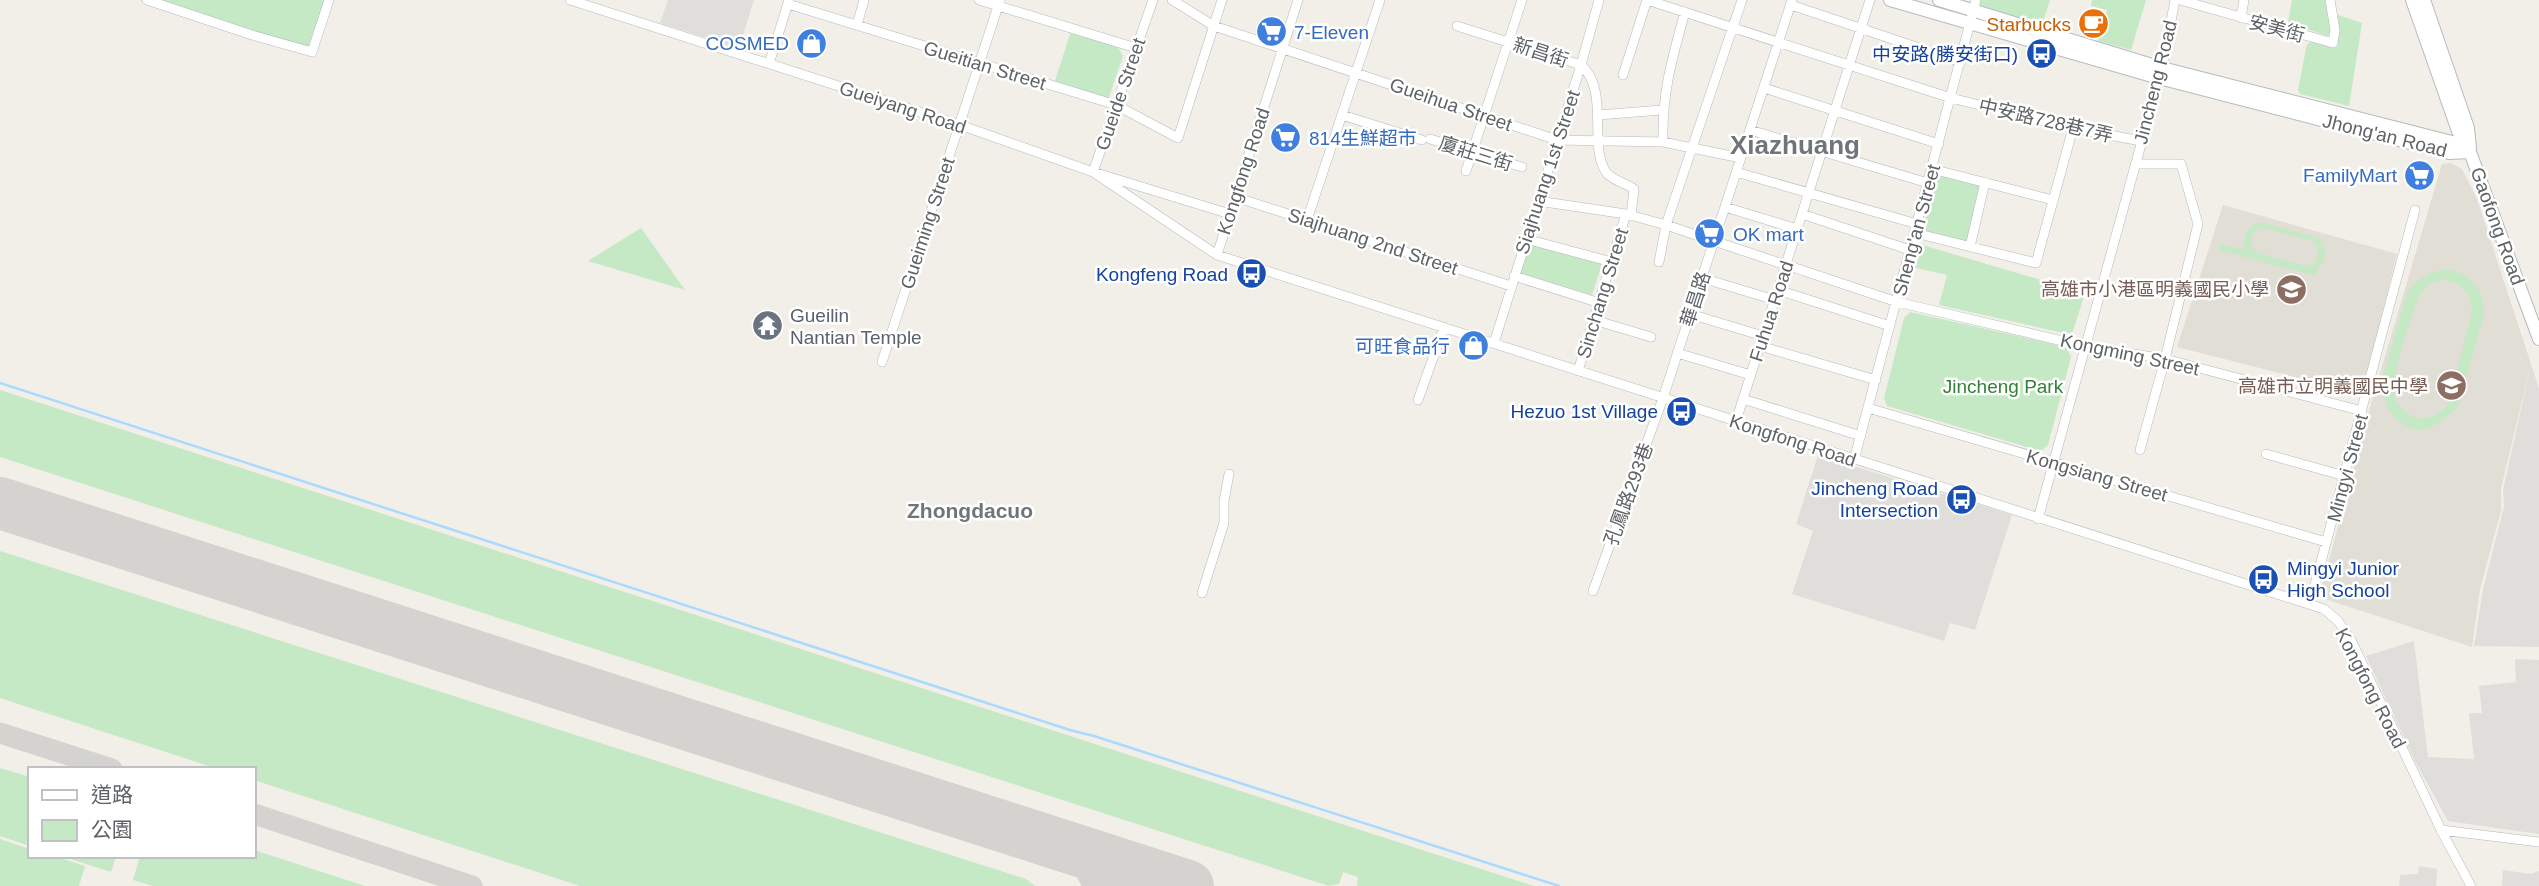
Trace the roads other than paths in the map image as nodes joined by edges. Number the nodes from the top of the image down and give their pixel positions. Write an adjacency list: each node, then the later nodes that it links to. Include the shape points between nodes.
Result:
1 (147, 0): 2 (street, via 312,52)
2 (329, 0)
3 (570, 0): 39 (street, Gueiyang Road)
4 (864, 0): 29 (street)
5 (979, 0): 24 (street)
6 (1153, 0): 36 (street, Gueide Street)
7 (1172, 0): 30 (street, Gueihua Street)
8 (1222, 0): 30 (street)
9 (1298, 0): 37 (street, Kongfong Road)
10 (1380, 0): 43 (street)
11 (1522, 0): 35 (street)
12 (1599, 0): 41 (street, Siajhuang 1st Street)
13 (1647, 0): 26 (street, 中安路728巷7弄); 45 (street)
14 (1742, 0): 32 (street)
15 (1870, 0): 33 (street, Fuhua Road)
16 (1890, 0): 27 (street, Jhong'an Road)
17 (1939, 0): 27 (street, Jhong'an Road)
18 (2177, 0): 28 (street, 安美街); 44 (street, Jincheng Road)
19 (2244, 0): 28 (street)
20 (2330, 0): 28 (street, 安美街, via 2333,43)
21 (2412, 0): 65 (street, Gaofong Road, via 2458,131)
22 (2424, 0): 65 (street, Gaofong Road, via 2468,128)
23 (789, 2): 29 (street, Gueitian Street); 39 (street)
24 (999, 3): 36 (street); 40 (street, Gueiming Street)
25 (1792, 3): 33 (street); 34 (street, 華昌路)
26 (1685, 12): 32 (street, 中安路728巷7弄); 49 (street)
27 (1973, 12): 38 (street, Sheng'an Street); 44 (street, Jhong'an Road)
28 (2241, 18)
29 (857, 25): 40 (street, Gueitian Street)
30 (1214, 26): 37 (street, Gueihua Street); 48 (street, Gueitian Street, via 1178,138)
31 (1457, 26): 35 (street, 新昌街)
32 (1734, 27): 34 (street, 中安路728巷7弄); 62 (street)
33 (1861, 29): 38 (street); 42 (street, Fuhua Road)
34 (1779, 41): 42 (street, 中安路728巷7弄); 46 (street, 華昌路)
35 (1508, 42): 41 (street, 新昌街); 52 (street)
36 (1136, 48): 48 (street, Gueide Street)
37 (1282, 48): 43 (street, Gueihua Street); 76 (street, Kongfong Road)
38 (1961, 62): 47 (street, Sheng'an Street)
39 (769, 64): 54 (street, Gueiyang Road)
40 (980, 64): 48 (street, Gueitian Street); 54 (street, Gueiming Street)
41 (1581, 65): 53 (street, 新昌街, via 1591,76); 57 (street, Siajhuang 1st Street)
42 (1849, 65): 47 (street, 中安路728巷7弄); 50 (street, Fuhua Road)
43 (1357, 72): 51 (street); 52 (street, Gueihua Street)
44 (2160, 73): 59 (street, Jincheng Road); 65 (street, Jhong'an Road, via 2452,142)
45 (1623, 75)
46 (1764, 88): 50 (street); 56 (street, 華昌路)
47 (1951, 97): 55 (street, 中安路728巷7弄); 61 (street, Sheng'an Street)
48 (1116, 105): 71 (street, Gueide Street)
49 (1662, 110): 53 (street); 60 (street)
50 (1835, 111): 61 (street); 63 (street, Fuhua Road)
51 (1342, 115): 64 (street, 廈莊三街); 84 (street)
52 (1484, 115): 57 (street, Gueihua Street); 64 (street)
53 (1598, 115): 58 (street, 新昌街)
54 (960, 125): 71 (street, Gueiyang Road); 113 (street, Gueiming Street)
55 (2073, 128): 59 (street, 中安路728巷7弄); 77 (street)
56 (1750, 130): 63 (street); 66 (street, 華昌路)
57 (1557, 140): 58 (street, Gueihua Street); 78 (street, Siajhuang 1st Street)
58 (1599, 141): 60 (street, Gueihua Street); 83 (street, 新昌街, via 1605,171 1634,189)
59 (2141, 141): 67 (street, Jincheng Road)
60 (1663, 142): 62 (street, Gueihua Street)
61 (1939, 144): 69 (street, Sheng'an Street)
62 (1693, 148): 66 (street, Gueihua Street); 85 (street)
63 (1822, 151): 74 (street); 75 (street, Fuhua Road)
64 (1472, 152): 68 (street, 廈莊三街); 70 (street)
65 (2470, 152): 107 (street, Gaofong Road)
66 (1741, 158): 72 (street, 華昌路)
67 (2134, 164): 110 (street, Jincheng Road); 112 (street, Jincheng Road, via 2181,164 2198,223)
68 (1522, 167)
69 (1932, 169): 73 (street); 74 (street, Sheng'an Street)
70 (1466, 171)
71 (1093, 172): 81 (street, Gueide Street); 92 (street, Gueiyang Road)
72 (1737, 172): 75 (street); 79 (street, 華昌路)
73 (1986, 182): 77 (street); 90 (street)
74 (1928, 183): 87 (street, Sheng'an Street)
75 (1809, 192): 82 (street, Fuhua Road); 87 (street)
76 (1235, 197): 81 (street, Kongfong Road); 84 (street, Siajhuang 2nd Street)
77 (2053, 200): 90 (street, via 2036,263)
78 (1538, 201): 83 (street, Sinchang Street); 88 (street, Siajhuang 1st Street)
79 (1725, 207): 86 (street); 89 (street, 華昌路)
80 (2415, 210): 121 (street, Mingyi Street)
81 (1230, 214): 92 (street, Kongfong Road)
82 (1802, 214): 86 (street, Fuhua Road); 91 (street)
83 (1629, 215): 85 (street, Sinchang Street); 93 (street, Sinchang Street)
84 (1307, 220): 98 (street, Siajhuang 2nd Street)
85 (1665, 225): 89 (street, Sinchang Street); 94 (street)
86 (1797, 229): 95 (street, Fuhua Road)
87 (1916, 229): 90 (street); 91 (street, Sheng'an Street)
88 (1526, 239): 93 (street); 96 (street, Siajhuang 1st Street)
89 (1714, 241): 95 (street, Sinchang Street); 97 (street, 華昌路)
90 (1970, 247)
91 (1910, 250): 100 (street, Sheng'an Street)
92 (1217, 256): 105 (street, Kongfong Road)
93 (1612, 262): 101 (street, Sinchang Street)
94 (1659, 262)
95 (1786, 265): 99 (street, Fuhua Road); 100 (street, Kongming Street)
96 (1514, 276): 98 (street, Siajhuang 1st Street); 101 (street)
97 (1702, 278): 99 (street); 102 (street, 華昌路)
98 (1511, 286): 109 (street, Siajhuang 1st Street)
99 (1776, 295): 104 (street); 108 (street, Fuhua Road)
100 (1897, 302): 104 (street, Sheng'an Street); 110 (street, Kongming Street)
101 (1600, 303): 103 (street, Sinchang Street)
102 (1690, 314): 108 (street); 111 (street, 華昌路)
103 (1594, 320): 106 (street); 114 (street, Sinchang Street)
104 (1890, 326): 116 (street, Sheng'an Street)
105 (1444, 327): 109 (street, Kongfong Road); 119 (street)
106 (1651, 337)
107 (2539, 339)
108 (1762, 341): 115 (street, Fuhua Road); 116 (street)
109 (1494, 343): 114 (street, Kongfong Road)
110 (2084, 346): 112 (street, Kongming Street); 127 (street, Jincheng Road)
111 (1677, 353): 115 (street); 117 (street, 華昌路)
112 (2165, 359): 121 (street, Kongming Street); 124 (street, Jincheng Road)
113 (882, 362)
114 (1578, 371): 117 (street, Kongfong Road)
115 (1751, 375): 118 (street, Fuhua Road)
116 (1876, 380): 120 (street, Sheng'an Street)
117 (1663, 398): 122 (street, Kongfong Road); 132 (street, 孔鳳路293巷)
118 (1743, 399): 122 (street, Fuhua Road); 123 (street)
119 (1418, 400)
120 (1868, 408): 123 (street, Sheng'an Street); 127 (street, Kongsiang Street)
121 (2362, 411): 129 (street, Mingyi Street)
122 (1736, 421): 126 (street, Kongfong Road)
123 (1861, 436): 126 (street, Sheng'an Street)
124 (2140, 450)
125 (2266, 454): 129 (street)
126 (1854, 460): 130 (street, Kongfong Road)
127 (2053, 462): 130 (street, Jincheng Road); 131 (street, Kongsiang Street)
128 (1229, 474): 133 (street, via 1224,523)
129 (2344, 476): 131 (street, Mingyi Street)
130 (2038, 519): 134 (street, Kongfong Road)
131 (2326, 542): 134 (street, Mingyi Street)
132 (1593, 591)
133 (1202, 593)
134 (2310, 603): 135 (street, Kongfong Road, via 2331,614 2351,640)
135 (2441, 830): 136 (street); 137 (street, Kongfong Road)
136 (2539, 842)
137 (2471, 886)

